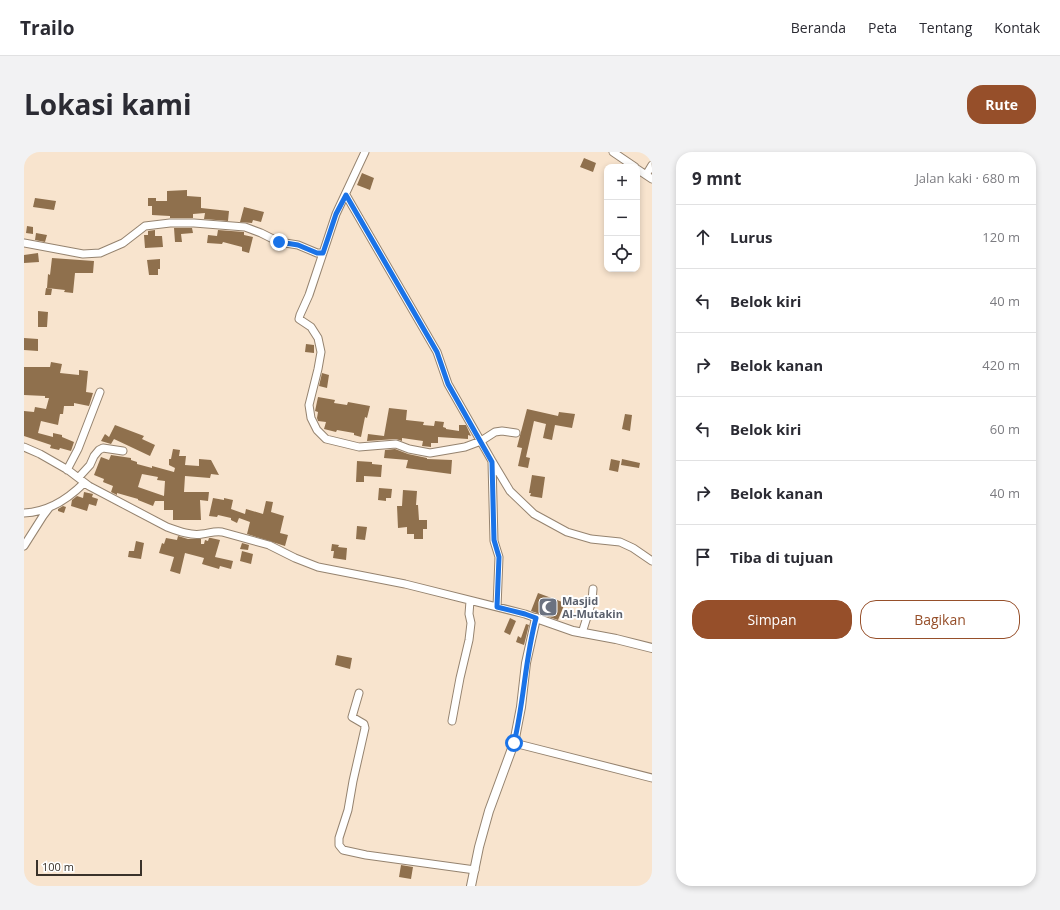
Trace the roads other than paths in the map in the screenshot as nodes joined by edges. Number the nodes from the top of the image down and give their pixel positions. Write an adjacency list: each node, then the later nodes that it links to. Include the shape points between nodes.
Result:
1 (365, 152): 6 (street)
2 (613, 152): 3 (street)
3 (630, 164)
4 (640, 169): 5 (street)
5 (650, 171)
6 (346, 195): 8 (street); 11 (street, via 437,352 448,384)
7 (24, 244): 8 (street, via 83,254 100,253 123,243 145,226 190,223 245,227 279,242)
8 (320, 253): 11 (street, via 309,295 299,319 314,330 321,352 309,405 316,430 326,439 359,447 396,444 430,453 465,447)
9 (100, 392): 15 (street)
10 (516, 434): 11 (street, via 495,432)
11 (481, 441): 14 (street)
12 (24, 447): 15 (street)
13 (123, 451): 16 (street, via 103,448 99,450)
14 (492, 462): 20 (street, via 510,491 534,514 567,532 591,539 620,542); 23 (street, via 494,540 499,557)
15 (68, 470): 16 (street)
16 (80, 479): 17 (street, via 71,494); 22 (street, via 180,532 198,535 222,532 268,545 318,567 405,584)
17 (51, 507): 18 (street); 19 (street)
18 (24, 513)
19 (24, 546)
20 (652, 561)
21 (593, 589): 25 (street)
22 (470, 601): 23 (street); 28 (street, via 469,640)
23 (497, 607): 24 (street)
24 (536, 618): 25 (street); 29 (street, via 526,663)
25 (582, 633): 26 (street)
26 (652, 648)
27 (359, 693): 31 (street, via 352,716 364,724 365,728 339,845 343,850 366,855)
28 (452, 721)
29 (514, 743): 30 (street); 31 (street, via 489,812)
30 (652, 778)
31 (475, 870): 32 (street)
32 (472, 886)

